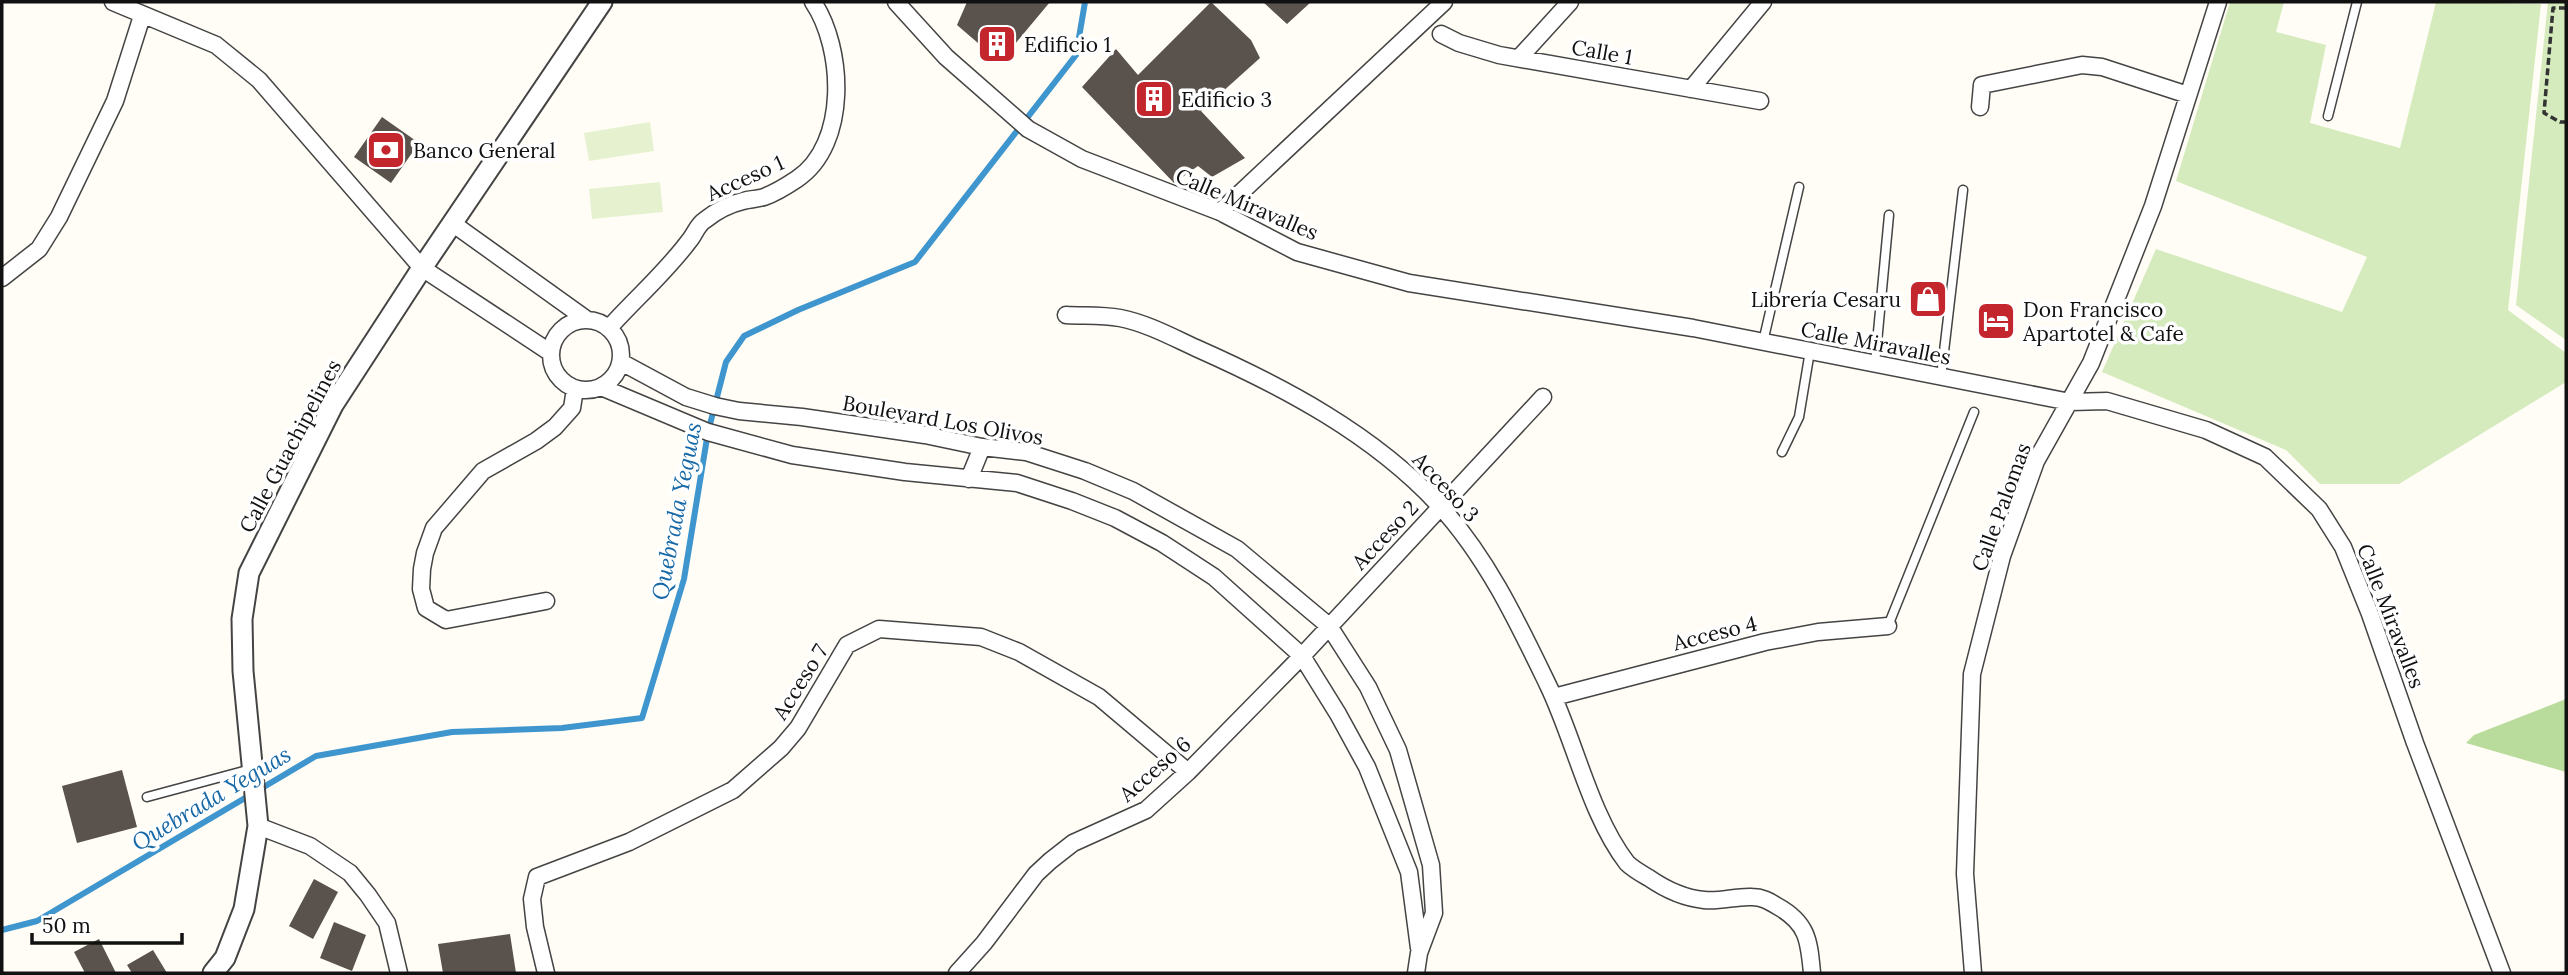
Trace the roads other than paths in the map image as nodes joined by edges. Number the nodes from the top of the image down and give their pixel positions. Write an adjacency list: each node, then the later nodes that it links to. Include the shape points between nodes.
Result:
1 (113, 2): 10 (street)
2 (602, 2): 22 (street, Calle Guachipelines)
3 (813, 2): 27 (street, Acceso 1, via 827,27 838,90 826,142 813,163 799,178 763,197 741,202 701,222 690,241)
4 (896, 2): 20 (street, Calle Miravalles, via 946,57 1028,129 1083,159)
5 (1444, 2): 20 (street)
6 (1570, 2): 12 (street)
7 (1763, 2): 13 (street)
8 (2218, 2): 14 (street, Calle Palomas)
9 (2357, 2): 17 (lane)
10 (142, 16): 23 (street, via 216,45 259,79); 24 (street, via 115,101 59,217 39,249)
11 (1441, 34): 12 (street, Calle 1, via 1478,50)
12 (1519, 58): 13 (street, Calle 1)
13 (1691, 89): 15 (street, Calle 1)
14 (2188, 95): 16 (street, via 2102,67 2082,65 1982,85); 37 (street, Calle Palomas, via 2152,206 2091,363)
15 (1759, 101)
16 (1980, 107)
17 (2328, 116)
18 (1799, 187): 28 (lane)
19 (1963, 190): 33 (lane)
20 (1220, 212): 28 (street, Calle Miravalles, via 1297,252 1409,284)
21 (1889, 215): 32 (lane)
22 (452, 223): 23 (street, Calle Guachipelines); 26 (street)
23 (422, 268): 30 (street); 50 (street, Calle Guachipelines, via 333,405 249,573 242,619)
24 (2, 278)
25 (1066, 314): 42 (street, Acceso 3, via 1120,318 1284,389 1401,466)
26 (586, 319): 27 (street); 30 (street, via 563,328)
27 (608, 328): 31 (street, via 619,343)
28 (1763, 342): 29 (street, Calle Miravalles)
29 (1810, 351): 32 (street, Calle Miravalles); 40 (lane, via 1799,417)
30 (551, 353): 35 (street, via 553,368)
31 (621, 362): 34 (street); 39 (street, Boulevard Los Olivos, via 686,397 715,406)
32 (1875, 364): 33 (street, Calle Miravalles)
33 (1941, 377): 37 (street, Calle Miravalles)
34 (601, 387): 35 (street); 41 (street, Boulevard Los Olivos, via 708,432 792,455)
35 (575, 389): 43 (street, via 572,408 555,428 470,483 434,528 425,553 421,589 426,608 446,620)
36 (1543, 397): 42 (street, Acceso 2)
37 (2070, 402): 60 (street, Calle Palomas, via 2036,461 2002,556 1972,674 1965,874); 61 (street, Calle Miravalles, via 2107,401 2206,430 2264,457 2319,509 2343,547 2370,614)
38 (1974, 412): 45 (lane)
39 (982, 447): 41 (street); 44 (street, Boulevard Los Olivos, via 1027,452 1133,491 1237,549)
40 (1782, 452)
41 (969, 479): 47 (street, Boulevard Los Olivos, via 1017,483 1072,501 1162,543 1214,577)
42 (1441, 506): 44 (street, Acceso 2); 48 (street, Acceso 3, via 1468,540 1512,612)
43 (546, 601)
44 (1328, 626): 46 (street, Acceso 2); 53 (street, Boulevard Los Olivos, via 1368,687 1398,750 1419,820 1430,865 1434,913)
45 (1888, 626): 48 (street, Acceso 4, via 1765,642)
46 (1315, 641): 47 (street, Acceso 6)
47 (1301, 656): 49 (street, Acceso 6); 53 (street, Boulevard Los Olivos, via 1367,767 1409,872)
48 (1554, 697): 59 (street, Acceso 3, via 1612,842 1630,866 1666,889 1701,900 1767,899 1803,927)
49 (1188, 772): 56 (street, Acceso 7, via 1099,697 1019,652 981,637 880,629 847,645 798,728 733,790 629,842 537,877 532,899); 57 (street, Acceso 6, via 1146,810 1073,843 1050,861)
50 (252, 774): 51 (lane); 52 (street, Calle Guachipelines)
51 (147, 797)
52 (258, 826): 54 (street, Calle Guachipelines, via 244,909 225,958); 55 (street, via 310,846 350,873 387,923)
53 (1419, 953): 58 (street, Boulevard Los Olivos)
54 (214, 973)
55 (399, 973)
56 (546, 973)
57 (957, 973)
58 (1416, 973)
59 (1812, 973)
60 (1973, 973)
61 (2502, 973)

